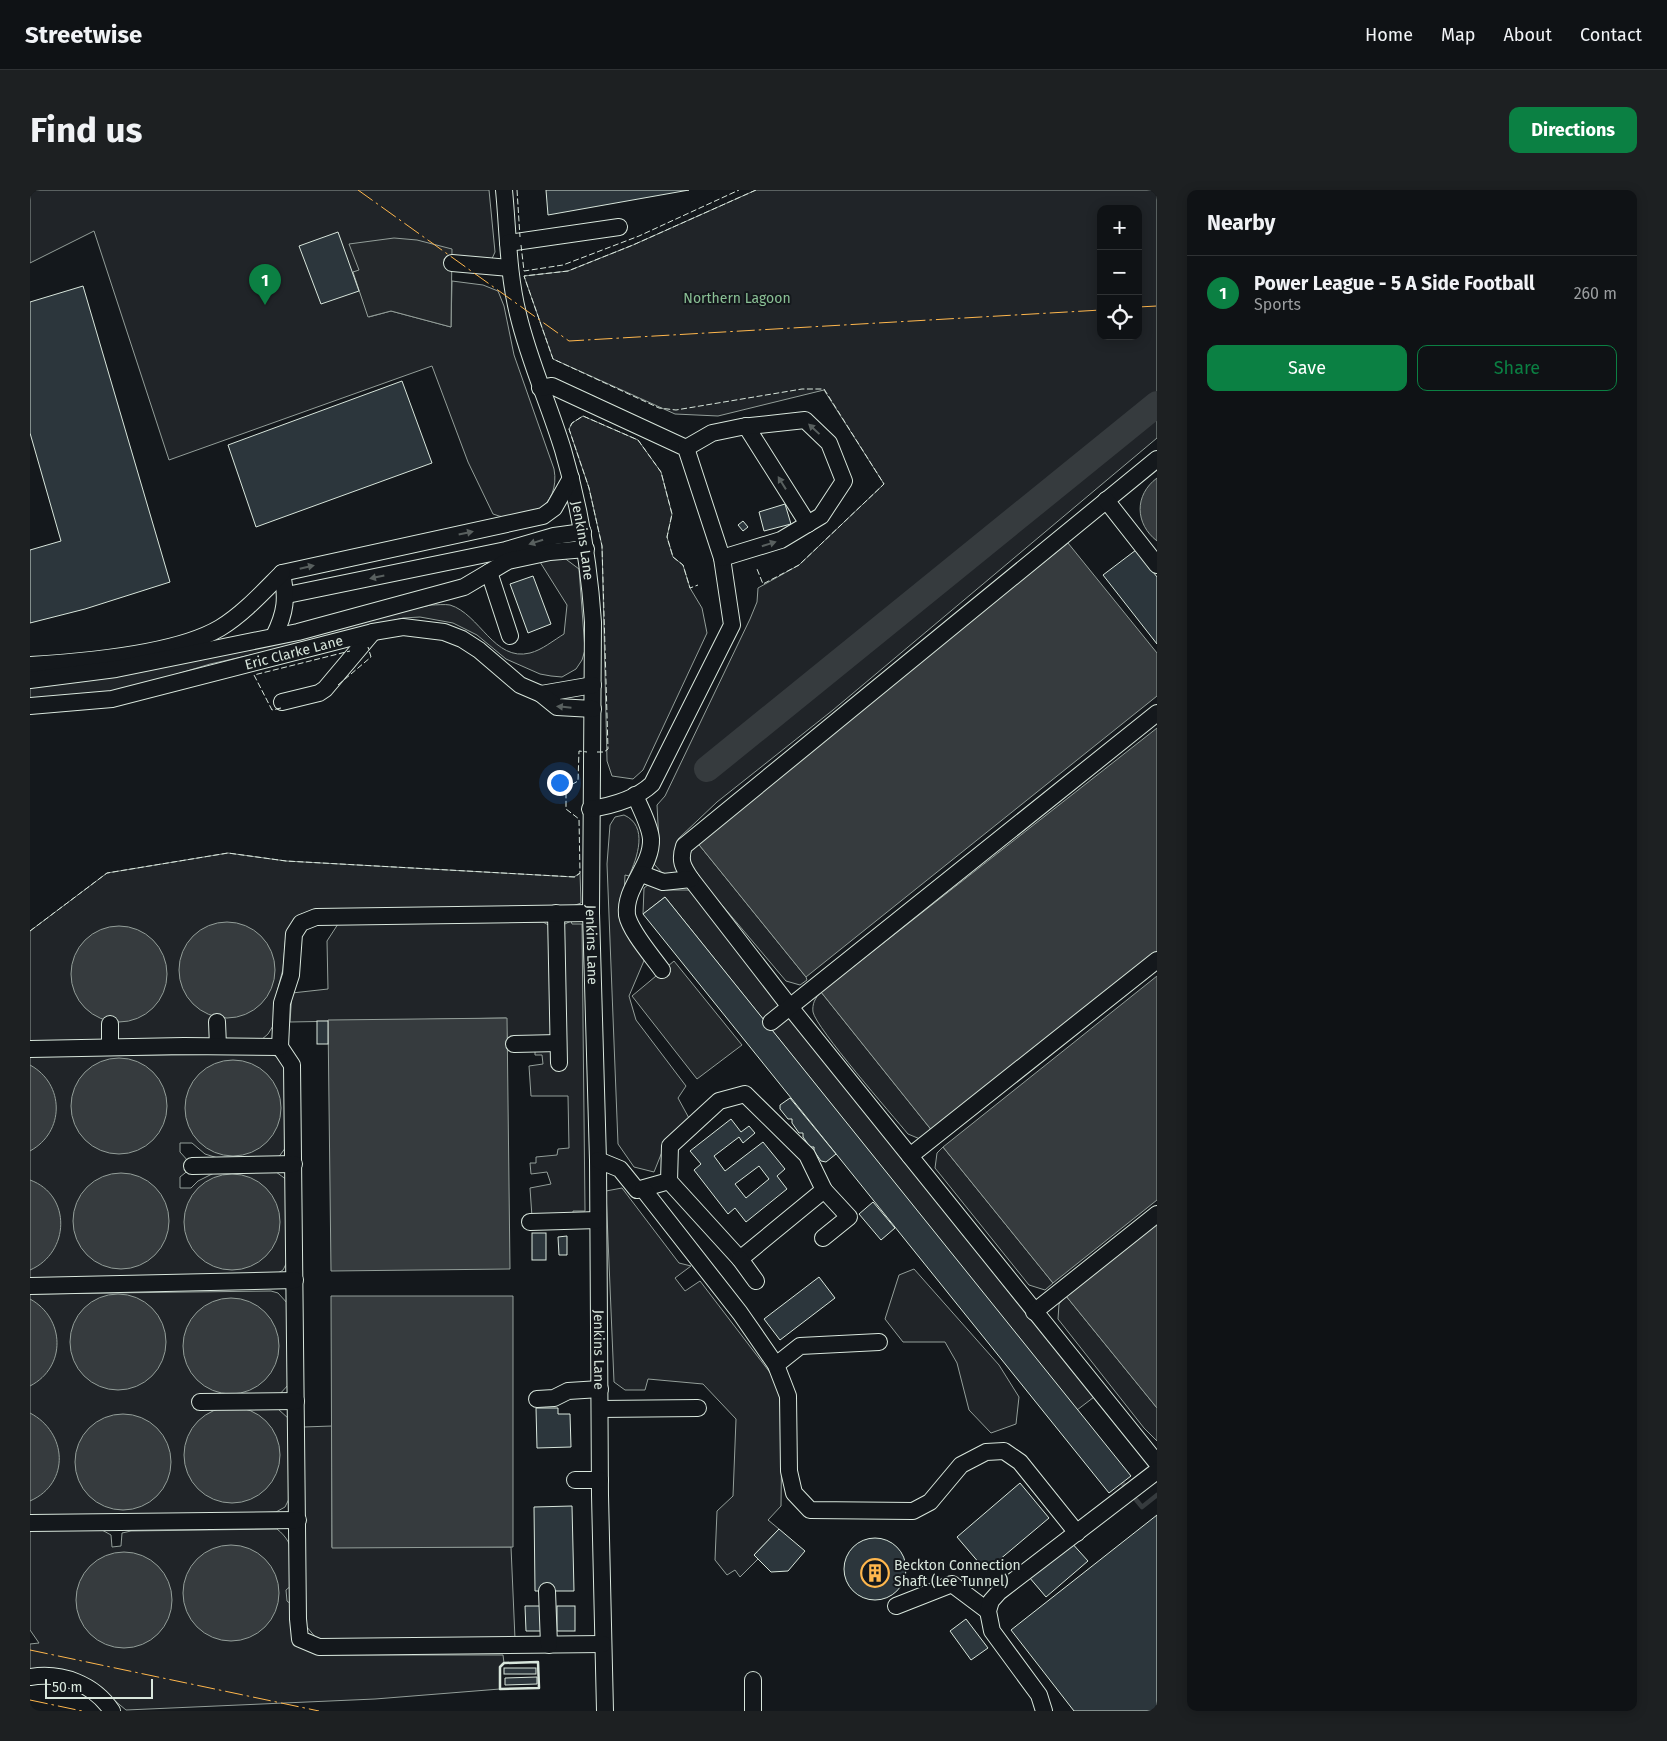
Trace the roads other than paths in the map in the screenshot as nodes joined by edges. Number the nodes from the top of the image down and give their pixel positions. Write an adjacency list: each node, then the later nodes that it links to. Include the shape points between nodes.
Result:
1 (504, 190): 3 (street, Jenkins Lane)
2 (619, 227): 3 (street)
3 (508, 243): 5 (street, Jenkins Lane)
4 (452, 264): 5 (street)
5 (510, 268): 6 (street, Jenkins Lane, via 518,312)
6 (540, 388): 8 (street, via 552,386); 10 (street, Jenkins Lane)
7 (746, 426): 8 (street, via 712,433); 12 (street, one-way to 7); 12 (street, one-way to 7, via 821,516 844,481 830,444 805,420)
8 (686, 448): 15 (street)
9 (1157, 459): 11 (street)
10 (571, 478): 13 (street, Jenkins Lane); 17 (street, one-way to 10, via 543,516 554,508)
11 (1106, 500): 16 (street); 34 (street, via 684,846 680,858)
12 (808, 524): 15 (street, one-way to 12, via 781,540)
13 (583, 532): 14 (street, Jenkins Lane); 19 (street, one-way to 19)
14 (586, 550): 18 (street, via 550,552 508,561); 25 (street, Jenkins Lane, via 593,622)
15 (722, 558): 31 (street, via 732,625 652,784)
16 (1157, 565)
17 (282, 572): 19 (street); 23 (street, via 228,622 201,638 89,661)
18 (489, 572): 21 (street, via 464,587); 22 (street)
19 (287, 595): 21 (street)
20 (373, 632): 26 (street, Eric Clarke Lane, via 403,627 444,632 462,639 520,685); 27 (street, via 325,689); 28 (street, Eric Clarke Lane, via 112,699)
21 (274, 636): 24 (street, via 116,669)
22 (510, 636)
23 (30, 665)
24 (30, 680)
25 (593, 685): 26 (street); 29 (street, Jenkins Lane)
26 (541, 694): 29 (street, Eric Clarke Lane, one-way to 26, via 557,707)
27 (282, 702)
28 (30, 706)
29 (593, 709): 32 (street, Jenkins Lane)
30 (1157, 713): 39 (street)
31 (635, 795): 32 (street); 33 (street, via 651,838)
32 (590, 809): 36 (street, Jenkins Lane)
33 (642, 874): 34 (street, via 663,882); 38 (street, via 628,900 627,915)
34 (691, 879): 39 (street)
35 (556, 913): 36 (street); 43 (street); 47 (street, via 316,917 301,922 294,934 291,975 282,1003)
36 (591, 913): 51 (street, Jenkins Lane)
37 (1157, 960): 50 (street)
38 (662, 970)
39 (790, 1007): 41 (street); 50 (street)
40 (217, 1022): 45 (street)
41 (771, 1022)
42 (110, 1024): 46 (street)
43 (558, 1043): 44 (street); 49 (street)
44 (514, 1044)
45 (218, 1046): 46 (street); 47 (street)
46 (110, 1047): 48 (street)
47 (280, 1047): 52 (street, via 292,1065)
48 (30, 1049)
49 (559, 1063)
50 (910, 1156): 65 (street)
51 (598, 1160): 55 (street, via 620,1168 636,1190); 58 (street, Jenkins Lane)
52 (294, 1164): 53 (street); 62 (street)
53 (192, 1166)
54 (669, 1181): 55 (street); 56 (street, via 670,1146 718,1101 745,1094 807,1155); 61 (street)
55 (643, 1188): 67 (street)
56 (824, 1190): 60 (street, via 849,1217); 61 (street)
57 (1157, 1214): 65 (street)
58 (598, 1220): 59 (street); 68 (street, Jenkins Lane)
59 (530, 1222)
60 (823, 1238)
61 (740, 1260): 63 (street)
62 (295, 1280): 64 (street); 70 (street)
63 (756, 1281)
64 (30, 1286)
65 (1034, 1312): 74 (street)
66 (879, 1342): 67 (street, via 800,1346)
67 (776, 1365): 80 (street, via 788,1396 789,1471 794,1493 810,1510 913,1511 930,1502 961,1465 986,1452 1004,1451 1020,1462)
68 (600, 1389): 69 (street, via 568,1391 554,1398); 73 (street, Jenkins Lane)
69 (537, 1399)
70 (296, 1401): 71 (street); 78 (street)
71 (200, 1402)
72 (698, 1408): 73 (street)
73 (600, 1409): 77 (street, Jenkins Lane)
74 (1157, 1463)
75 (1157, 1471): 80 (street)
76 (576, 1480): 77 (street)
77 (600, 1480): 84 (street, Jenkins Lane)
78 (298, 1520): 79 (street); 85 (street, via 300,1639 319,1647)
79 (30, 1523)
80 (1077, 1533): 83 (street, via 999,1592)
81 (547, 1591): 85 (street)
82 (896, 1606): 83 (street, via 952,1584)
83 (988, 1611): 91 (street, via 992,1631 1039,1695)
84 (603, 1644): 85 (street); 89 (street, Jenkins Lane)
85 (549, 1646)
86 (30, 1677): 88 (street, via 47,1674 82,1683 104,1698)
87 (753, 1680): 90 (street)
88 (112, 1711)
89 (605, 1711)
90 (753, 1711)
91 (1044, 1711)

